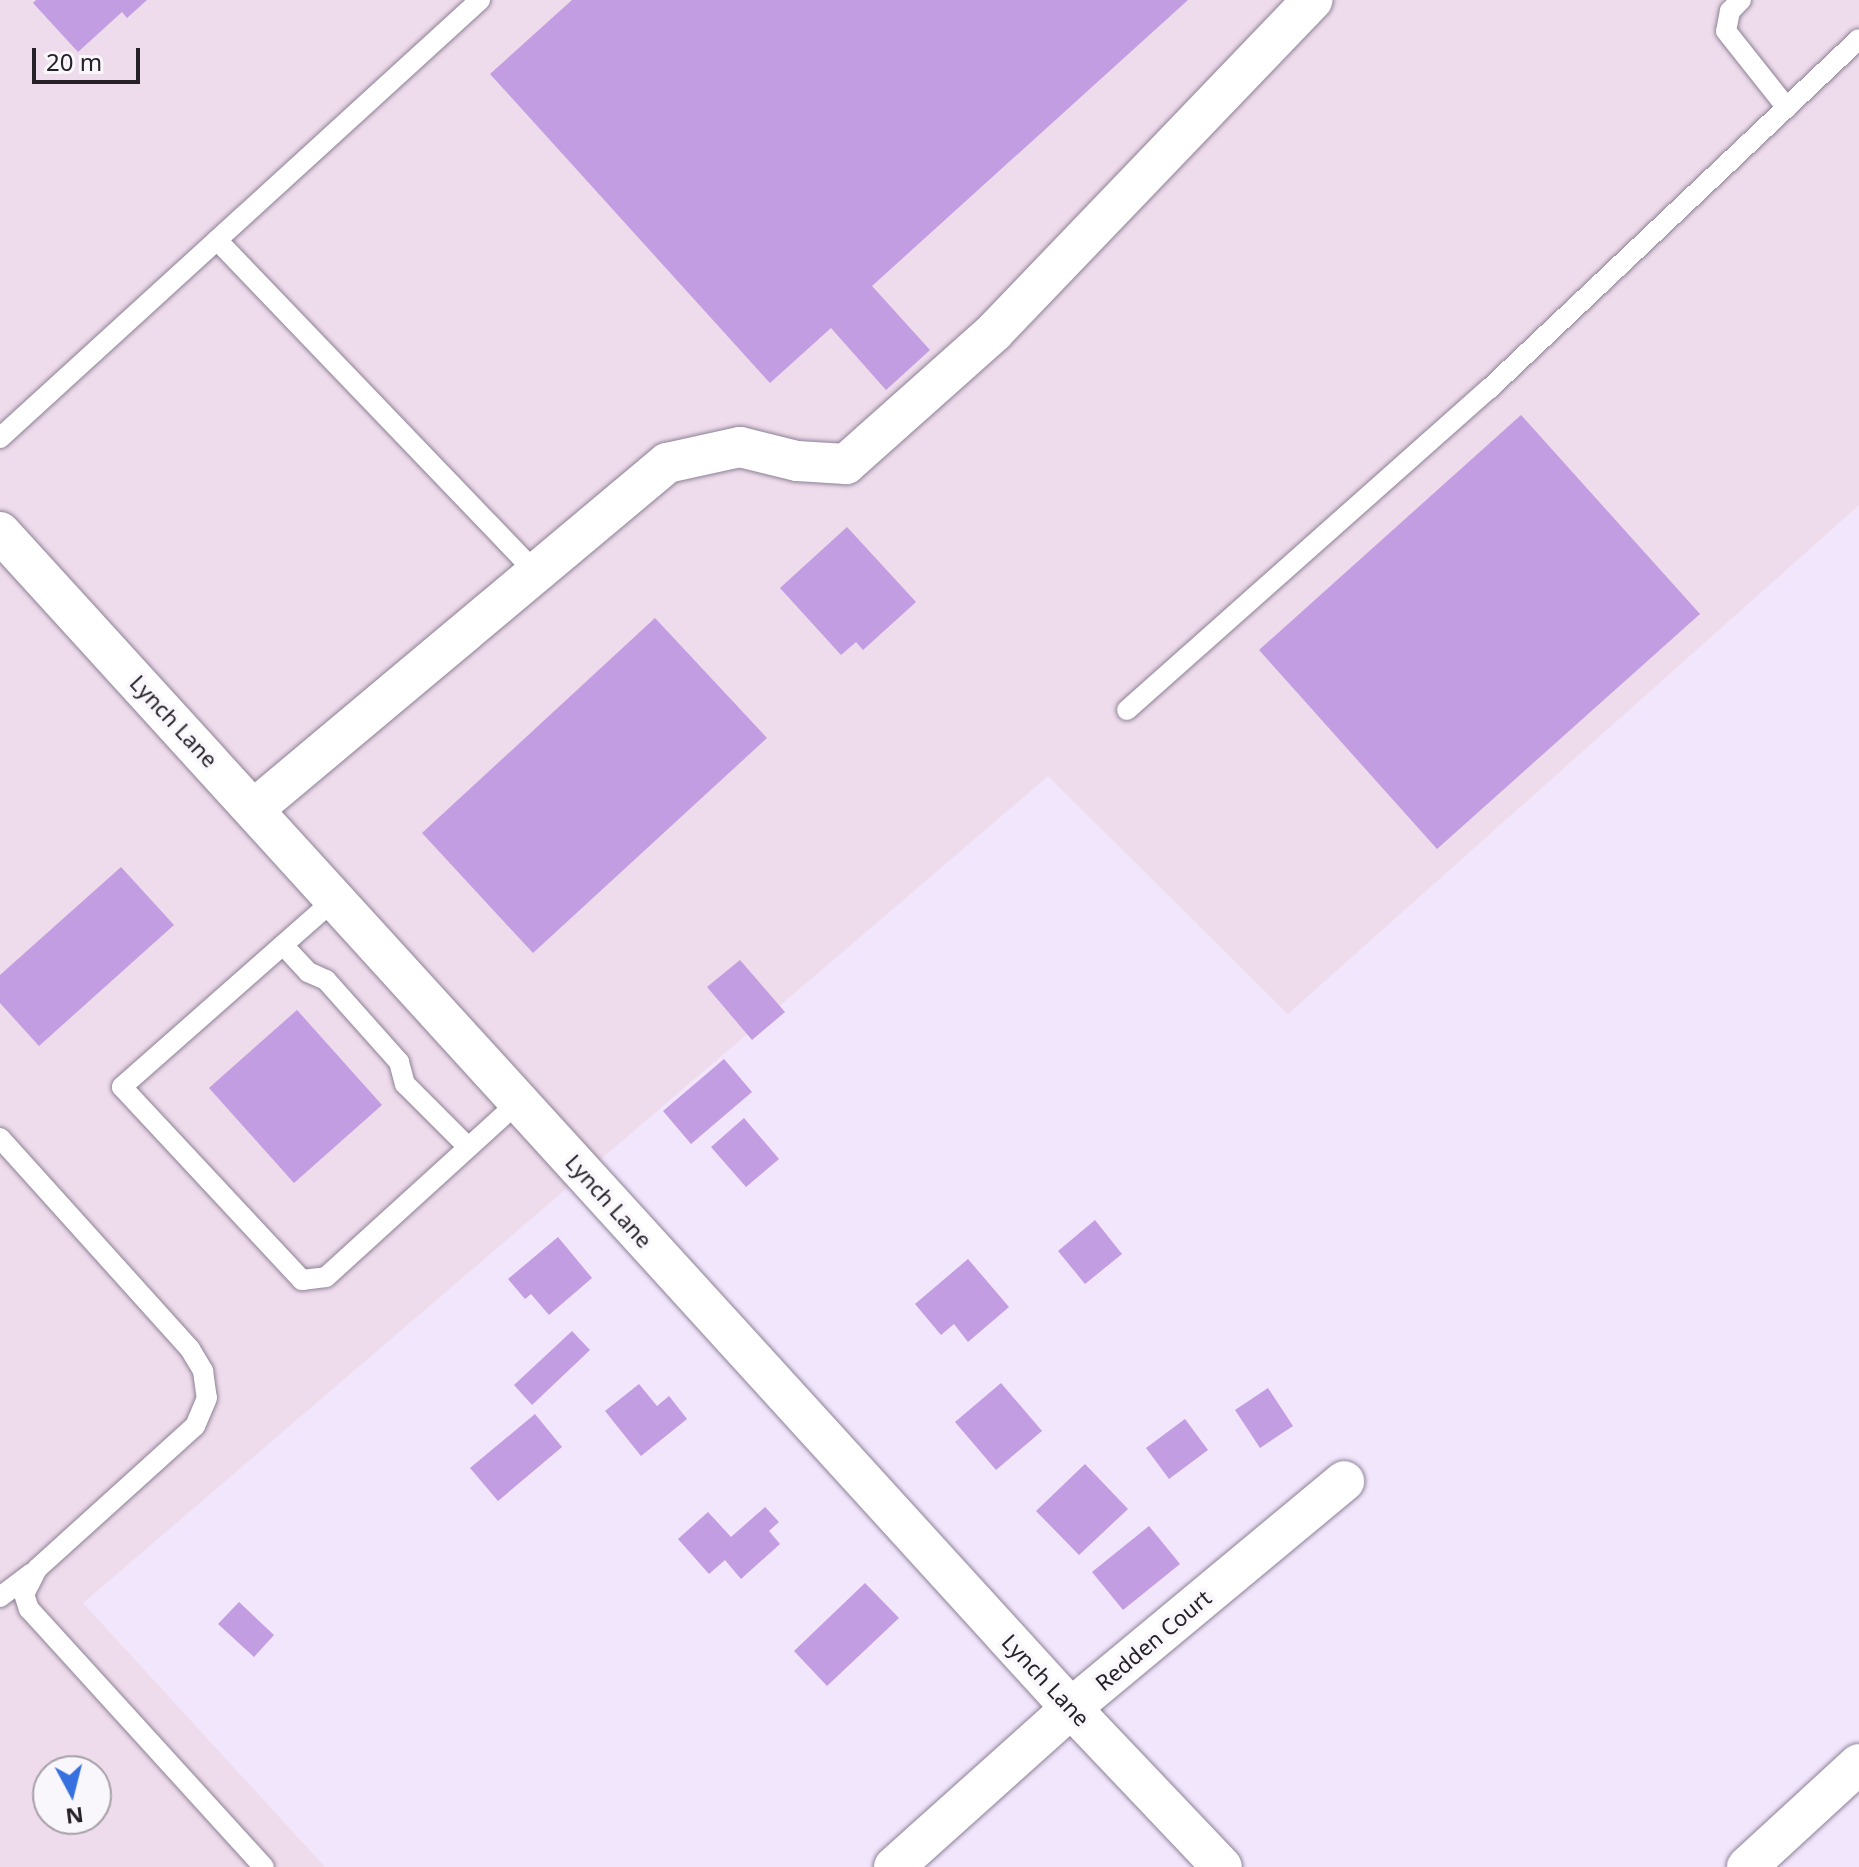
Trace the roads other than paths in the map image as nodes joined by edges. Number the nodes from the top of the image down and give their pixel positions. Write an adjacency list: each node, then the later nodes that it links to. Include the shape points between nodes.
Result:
1 (480, 0): 6 (lane)
2 (1312, 0): 9 (street, via 994,332 846,464 797,461 740,447 667,463)
3 (1741, 0): 5 (lane, via 1730,11 1726,31)
4 (1859, 39): 5 (lane)
5 (1787, 108): 10 (lane, via 1496,383)
6 (217, 240): 7 (lane); 9 (lane)
7 (0, 438)
8 (0, 532): 11 (street, Lynch Lane)
9 (536, 573): 11 (street)
10 (1127, 710)
11 (254, 809): 12 (street, Lynch Lane)
12 (335, 899): 13 (lane); 14 (street, Lynch Lane)
13 (283, 945): 16 (lane, via 308,972 326,980 399,1062 405,1084); 16 (lane, via 122,1087 302,1280 326,1277)
14 (518, 1102): 16 (lane); 20 (street, Lynch Lane)
15 (0, 1138): 18 (lane, via 172,1326 203,1371 207,1398 195,1426)
16 (468, 1147)
17 (1344, 1481): 20 (street, Redden Court)
18 (37, 1569): 19 (lane); 22 (lane, via 24,1594 29,1609)
19 (0, 1597)
20 (1071, 1708): 23 (street, Redden Court); 24 (street, Lynch Lane)
21 (1859, 1764): 25 (street)
22 (264, 1867)
23 (894, 1867)
24 (1222, 1867)
25 (1747, 1867)

